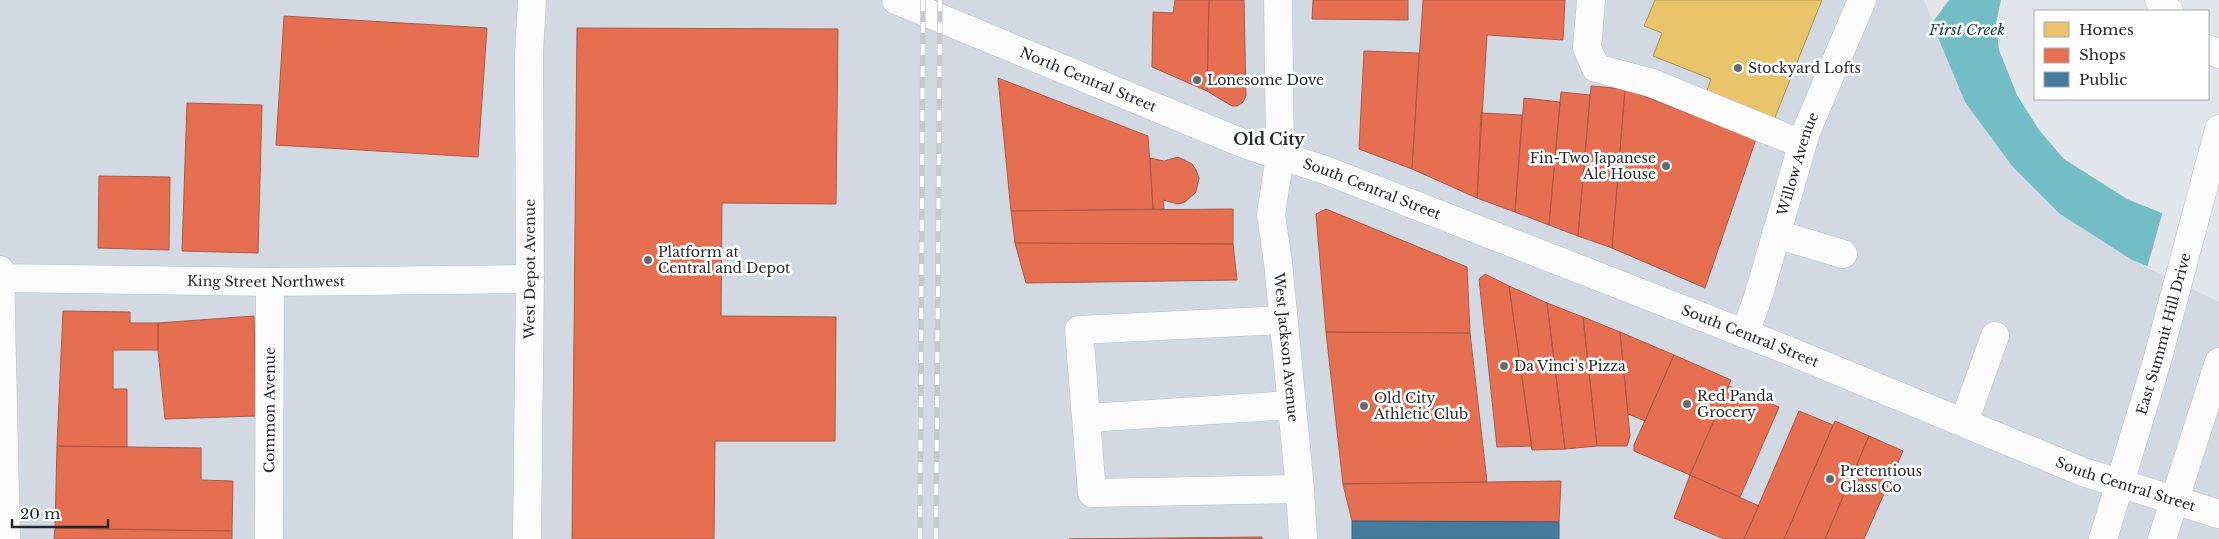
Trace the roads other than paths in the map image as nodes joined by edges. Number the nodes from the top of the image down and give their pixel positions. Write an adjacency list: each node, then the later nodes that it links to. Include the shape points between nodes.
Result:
1 (532, 0): 14 (main road, West Depot Avenue, via 529,55)
2 (896, 0): 10 (main road, North Central Street, via 1247,146)
3 (1278, 0): 10 (main road, West Jackson Avenue)
4 (1591, 0): 9 (main road, via 1587,48 1596,68 1652,83)
5 (1862, 0): 9 (main road, Willow Avenue)
6 (2159, 0): 7 (main road)
7 (2168, 10)
8 (2215, 140): 23 (main road, East Summit Hill Drive)
9 (1802, 144): 11 (main road, Willow Avenue)
10 (1280, 155): 16 (main road, West Jackson Avenue, via 1271,215); 17 (main road, South Central Street)
11 (1776, 234): 12 (main road); 17 (main road, Willow Avenue)
12 (1843, 254)
13 (1, 274): 15 (main road, King Street Northwest); 27 (main road)
14 (530, 279): 15 (main road, King Street Northwest); 29 (main road, West Depot Avenue)
15 (270, 282): 28 (main road, Common Avenue)
16 (1283, 320): 20 (main road, West Jackson Avenue); 21 (main road, via 1079,330)
17 (1745, 334): 22 (main road, South Central Street)
18 (1994, 336): 22 (main road)
19 (2216, 373): 25 (main road)
20 (1292, 405): 21 (main road); 24 (main road, West Jackson Avenue)
21 (1087, 418): 24 (main road, via 1092,493)
22 (1964, 422): 23 (main road, South Central Street, via 2083,472)
23 (2121, 484): 25 (main road, South Central Street); 31 (main road, East Summit Hill Drive)
24 (1300, 489): 30 (main road, West Jackson Avenue)
25 (2174, 500): 26 (main road, South Central Street); 32 (main road)
26 (2219, 514)
27 (6, 539)
28 (268, 539)
29 (527, 539)
30 (1303, 539)
31 (2103, 539)
32 (2162, 539)

